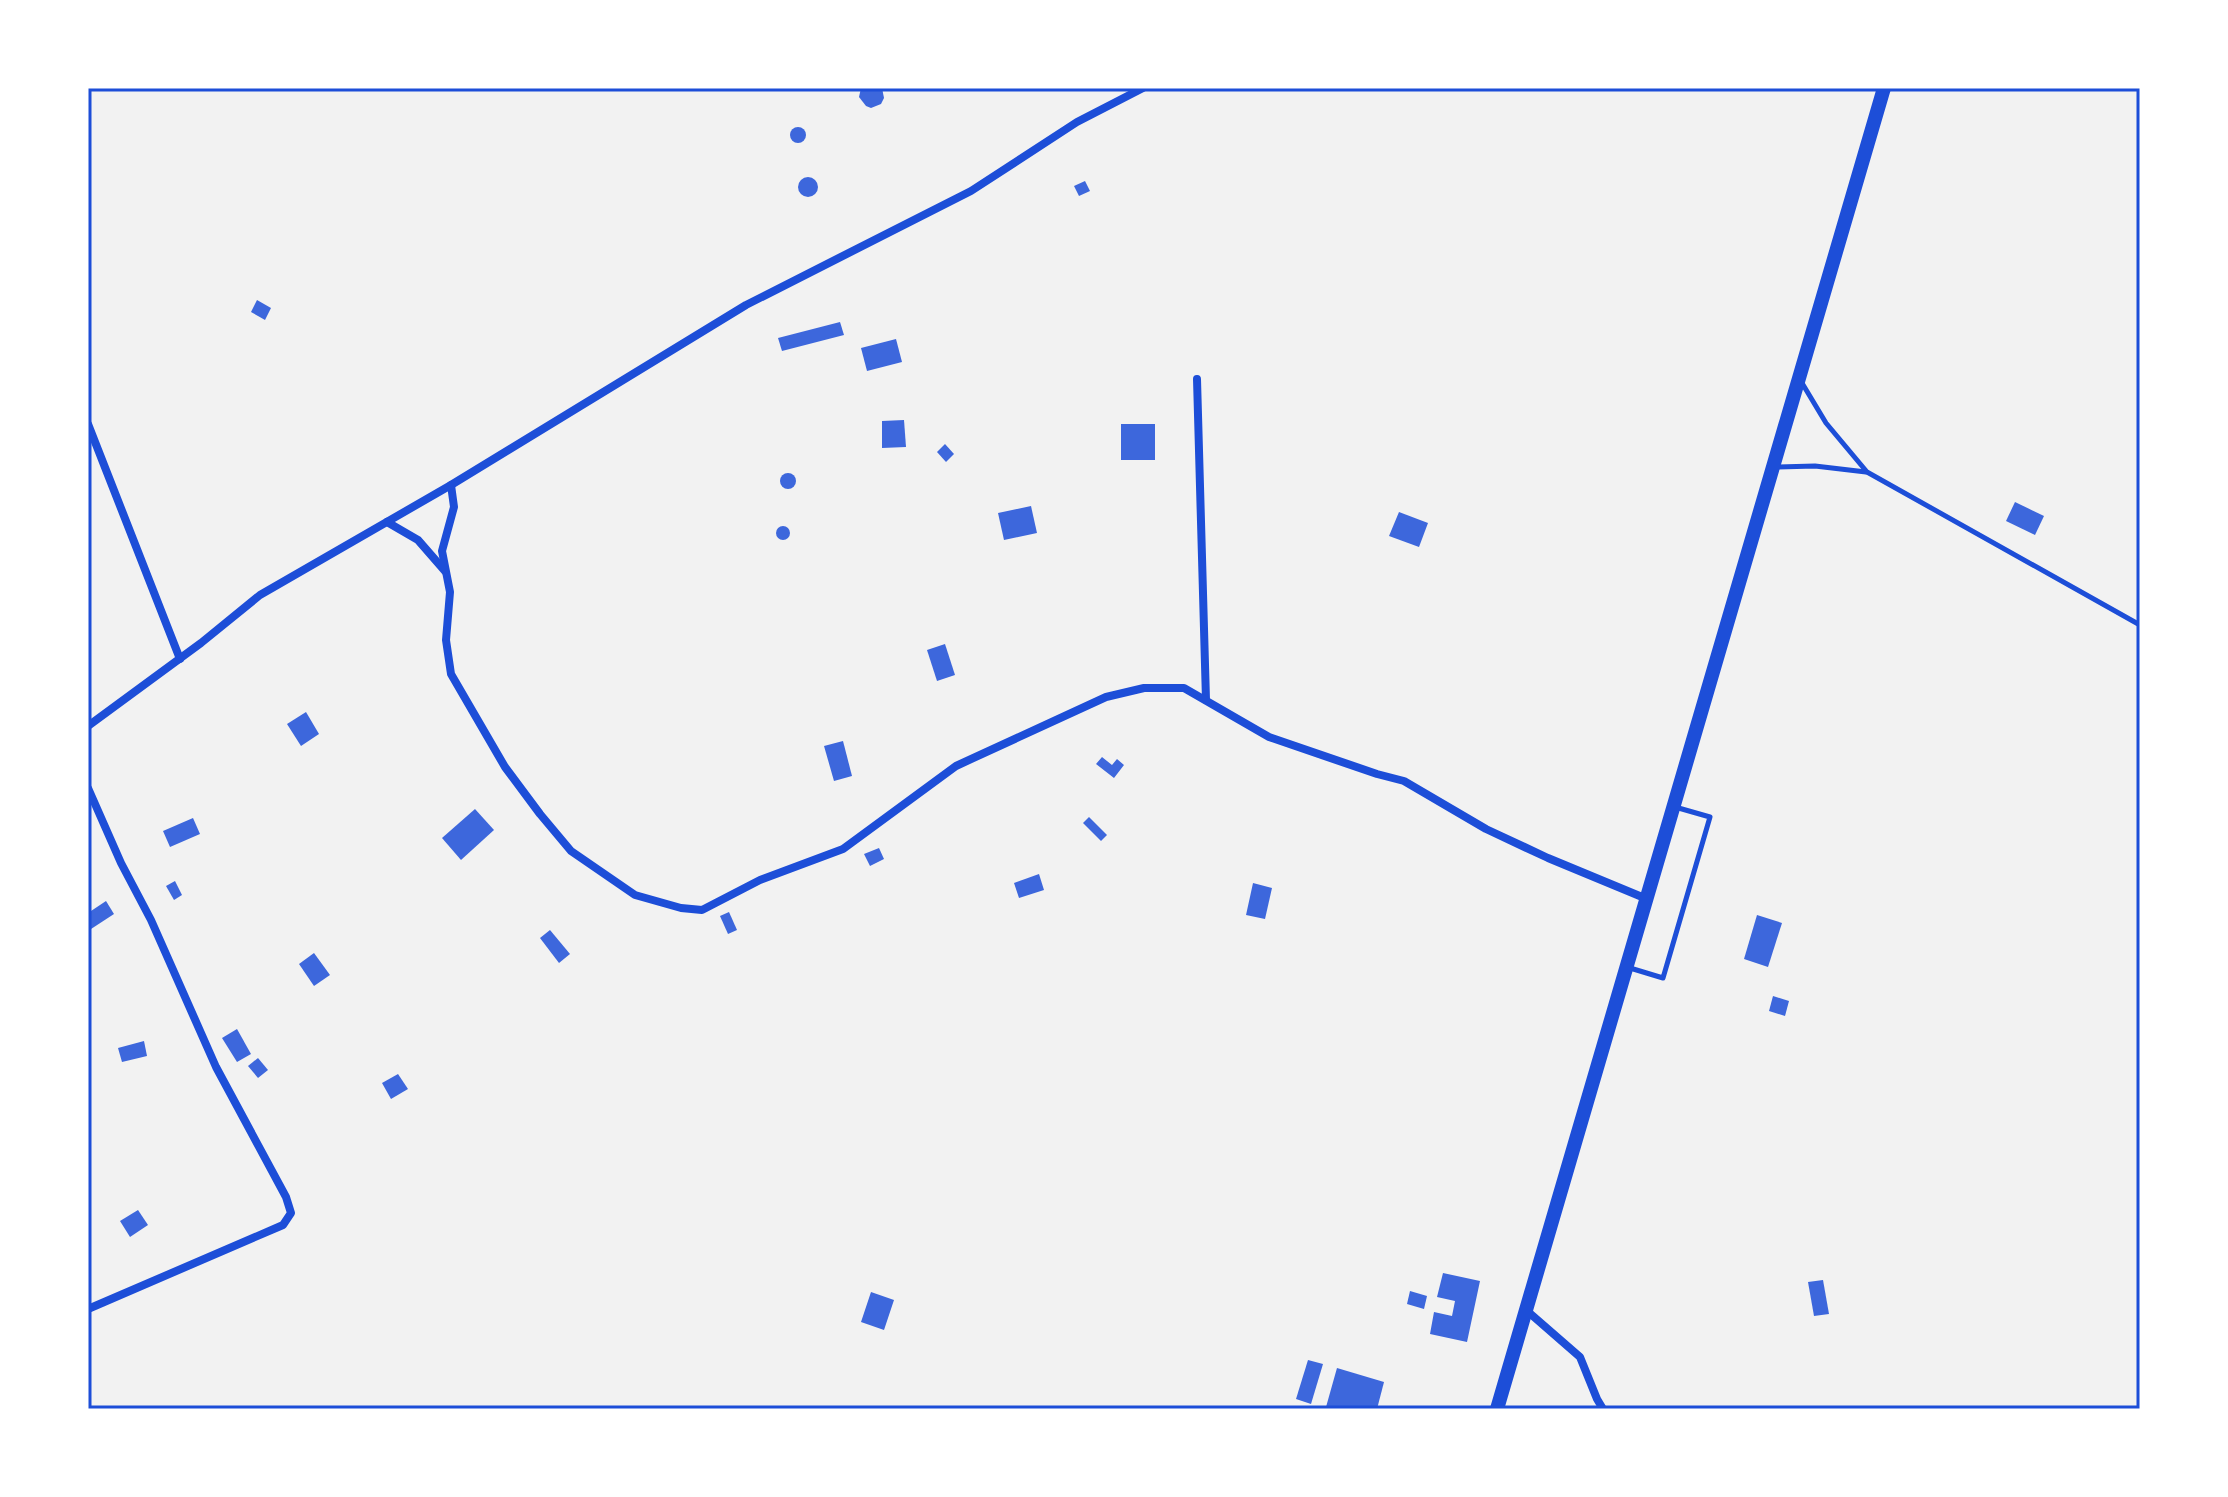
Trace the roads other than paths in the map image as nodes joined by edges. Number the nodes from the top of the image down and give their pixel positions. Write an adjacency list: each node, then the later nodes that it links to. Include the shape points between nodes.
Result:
1 (1143, 88): 8 (street, via 1077,122 971,191 746,305)
2 (1884, 88): 3 (street)
3 (1799, 378): 6 (street); 7 (lane, via 1826,423)
4 (1197, 379): 13 (street)
5 (88, 424): 12 (street)
6 (1773, 467): 7 (lane); 16 (street)
7 (1867, 472): 11 (lane)
8 (451, 485): 9 (street); 10 (street, via 454,507 442,551)
9 (387, 522): 10 (street, via 418,540); 12 (street, via 260,595)
10 (448, 575): 13 (street, via 451,674 505,767 571,851 635,895 681,908 702,910 760,880 843,849 956,766 1106,697 1166,686 1184,688)
11 (2140, 625)
12 (180, 659): 14 (street)
13 (1206, 700): 17 (street, via 1269,737 1404,781 1486,829)
14 (88, 726)
15 (88, 788): 19 (street, via 216,1067 291,1213 283,1225)
16 (1674, 806): 17 (street); 18 (lane, via 1710,817 1663,978)
17 (1647, 899): 18 (street)
18 (1627, 967): 20 (street)
19 (88, 1309)
20 (1526, 1310): 21 (street); 22 (street, via 1580,1357)
21 (1497, 1409)
22 (1603, 1409)

